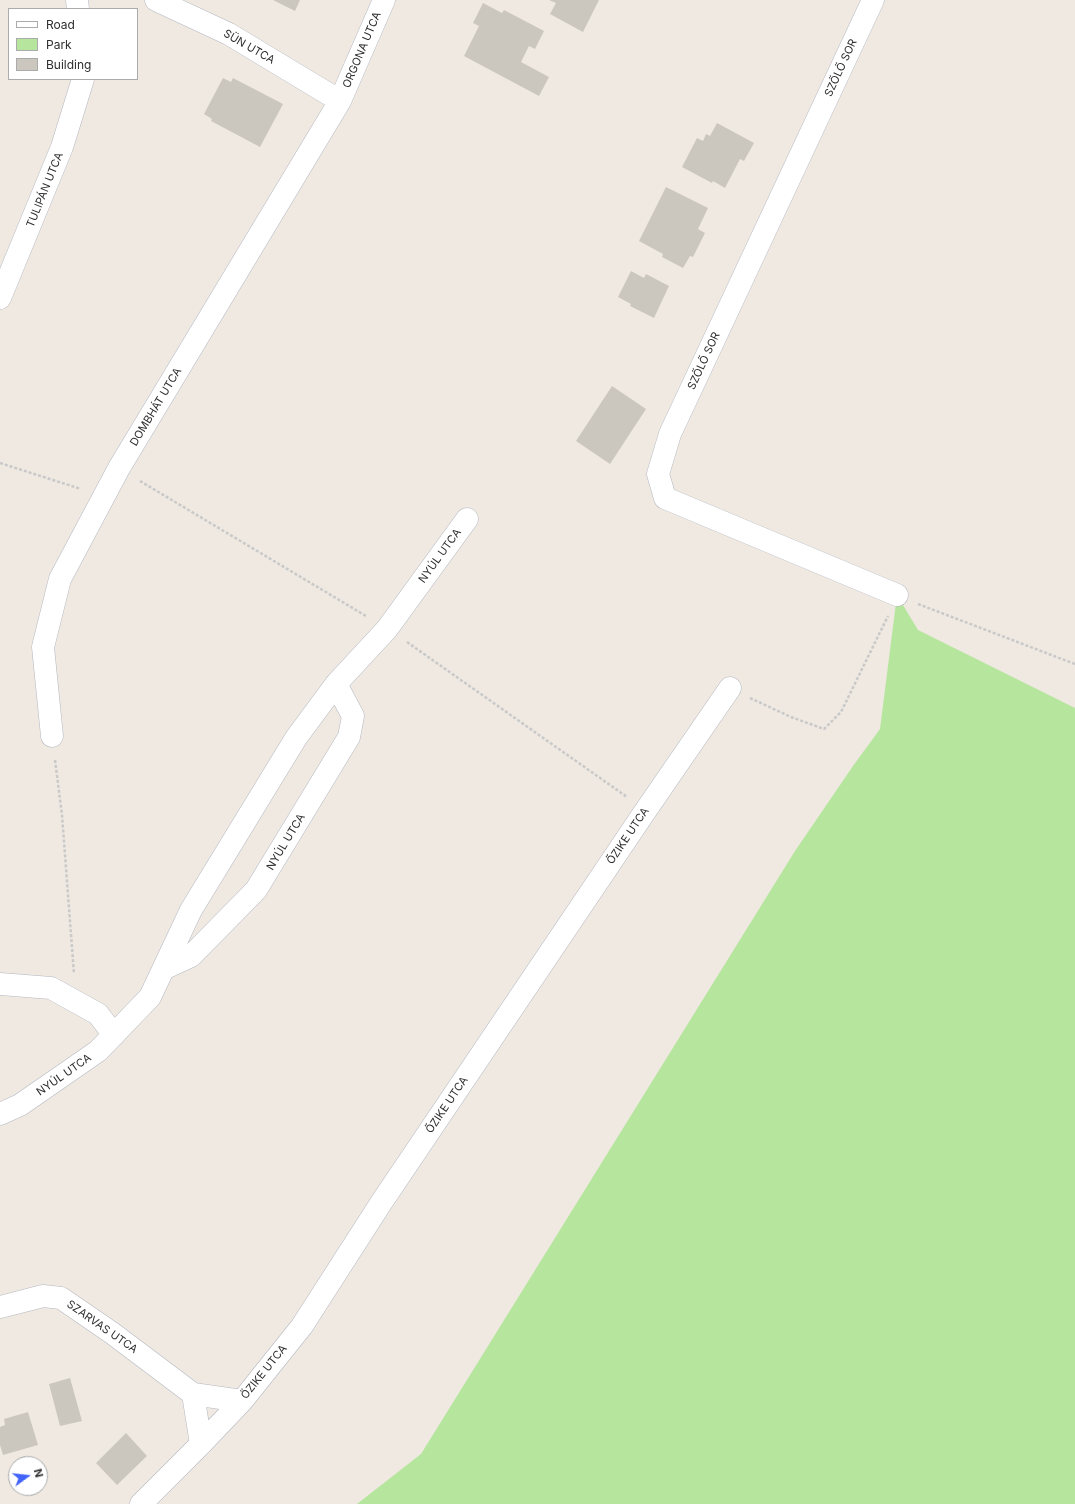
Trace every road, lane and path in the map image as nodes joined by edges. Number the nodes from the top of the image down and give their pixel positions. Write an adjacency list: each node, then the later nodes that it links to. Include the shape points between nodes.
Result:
1 (156, 0): 5 (street, SÜN UTCA, via 229,34)
2 (384, 0): 5 (street, ORGONA UTCA)
3 (873, 0): 10 (street, SZŐLŐ SOR, via 670,434 658,474 665,498)
4 (83, 80): 6 (street, TULIPÁN UTCA, via 62,147)
5 (340, 101): 8 (street, DOMBHÁT UTCA)
6 (0, 298)
7 (0, 463): 8 (path)
8 (104, 496): 14 (street, DOMBHÁT UTCA, via 60,579 43,647)
9 (466, 519): 12 (street, NYÚL UTCA, via 387,629)
10 (897, 595): 11 (path); 13 (path, via 840,712 824,729)
11 (1075, 664)
12 (336, 684): 15 (street, NYÚL UTCA, via 296,738 191,910); 15 (street, NYÚL UTCA, via 353,716 349,737 256,890 191,956)
13 (730, 688): 22 (street, ŐZIKE UTCA, via 385,1196 302,1326)
14 (52, 736): 16 (path, via 62,815)
15 (163, 969): 18 (street, NYÚL UTCA, via 150,997)
16 (74, 977)
17 (0, 984): 18 (street, via 51,988 98,1014)
18 (114, 1035): 19 (street, NYÚL UTCA, via 98,1051 20,1105)
19 (0, 1114)
20 (0, 1307): 21 (street, SZARVAS UTCA, via 43,1296 61,1298)
21 (193, 1394): 22 (street, SZARVAS UTCA); 23 (street)
22 (242, 1401): 23 (street, ŐZIKE UTCA)
23 (201, 1444): 24 (street, ŐZIKE UTCA)
24 (141, 1504)

